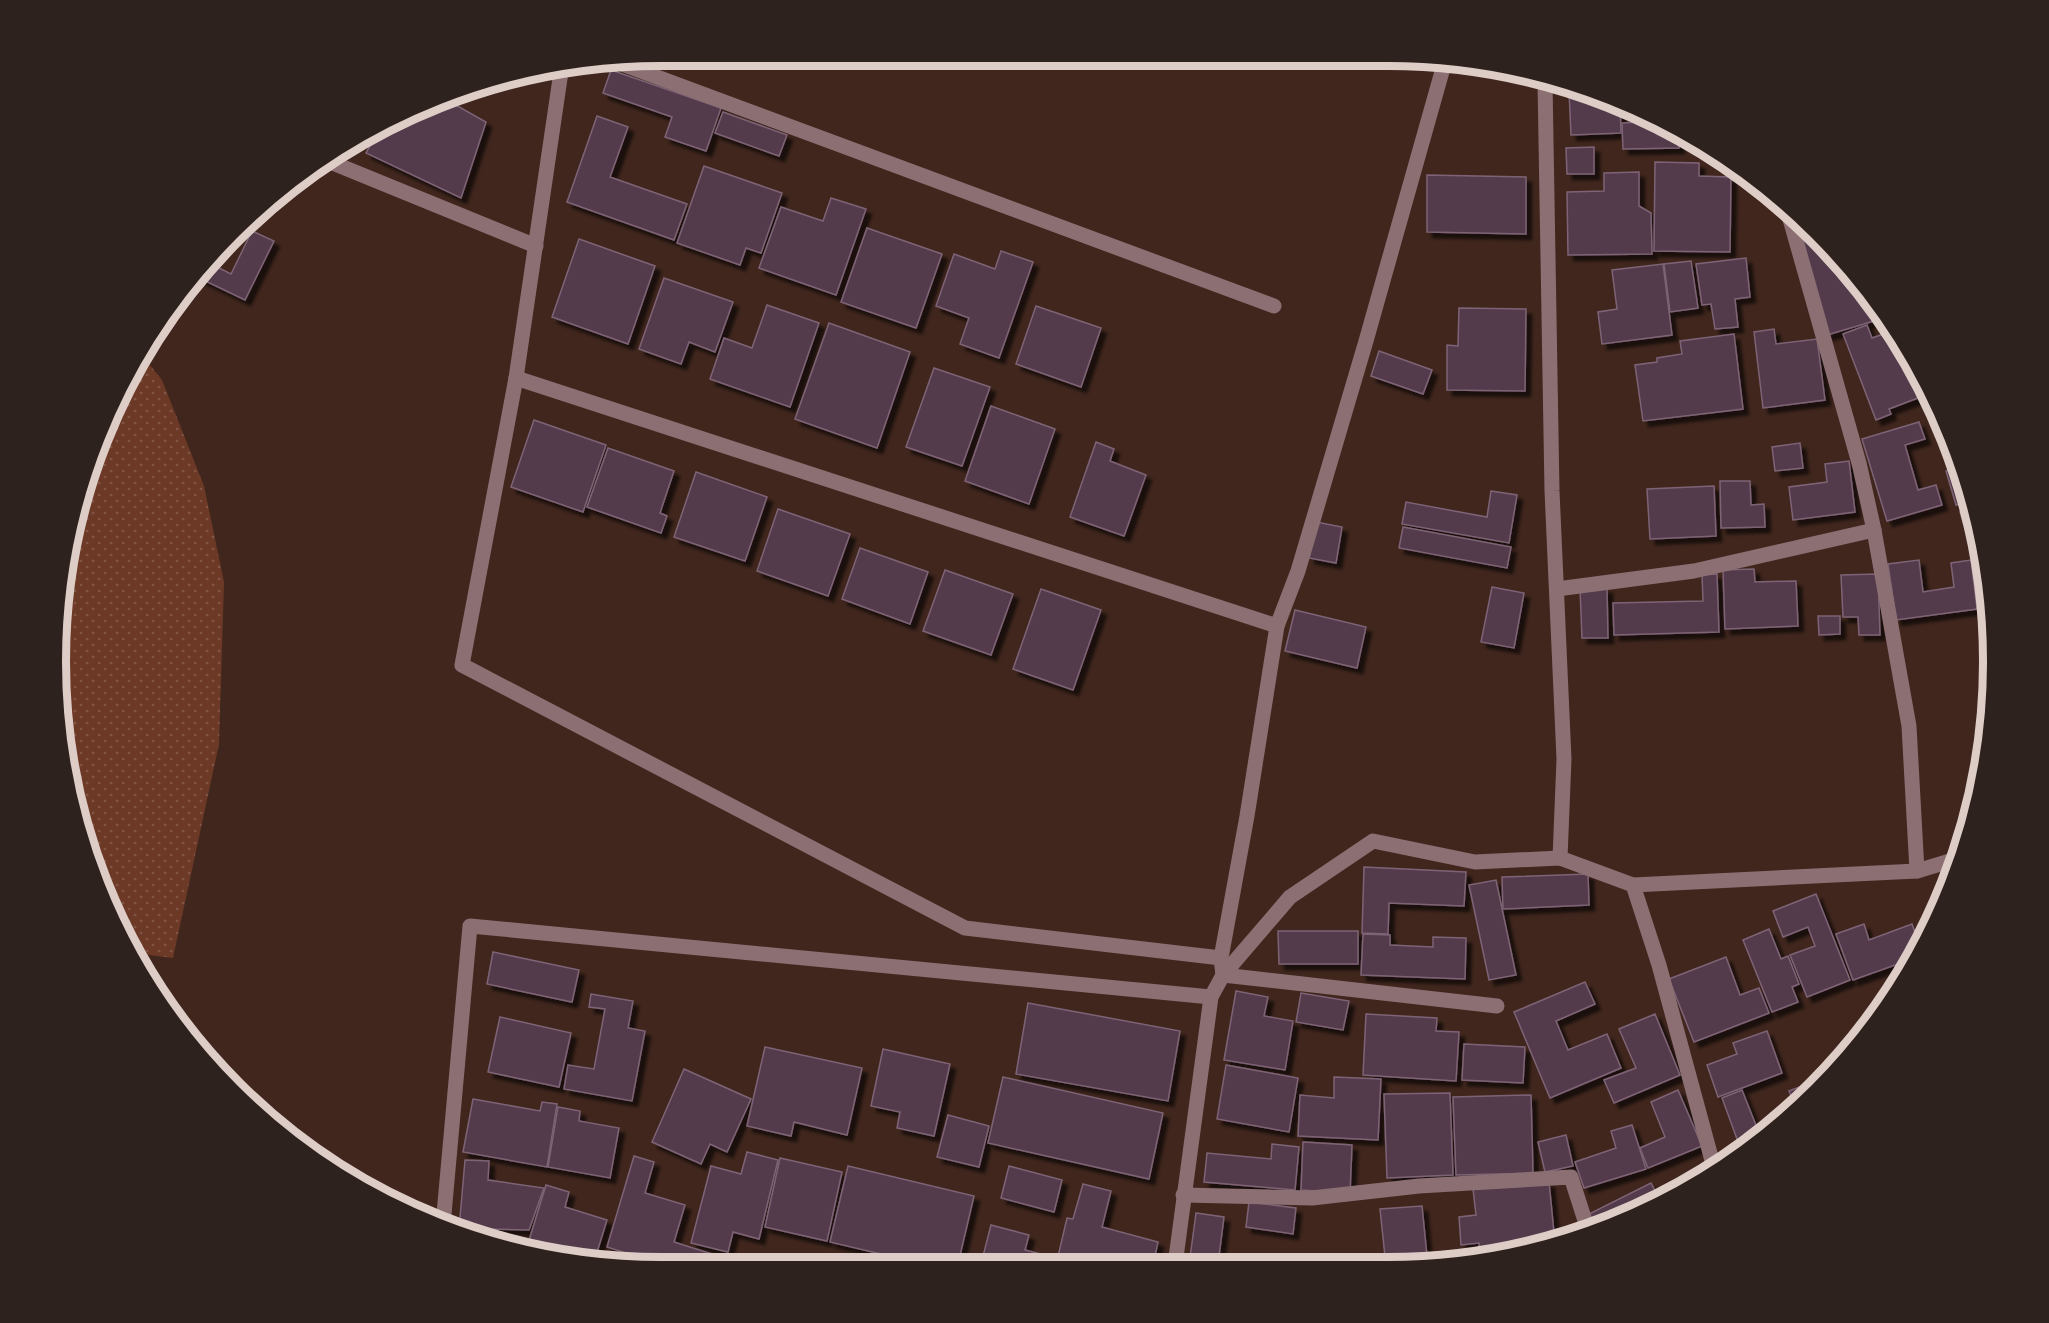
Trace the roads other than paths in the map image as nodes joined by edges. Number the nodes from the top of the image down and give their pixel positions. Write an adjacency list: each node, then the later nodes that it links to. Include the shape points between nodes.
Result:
1 (630, 67): 8 (street)
2 (1443, 69): 12 (street, via 1298,571)
3 (561, 75): 7 (street)
4 (1545, 87): 11 (street)
5 (335, 164): 7 (street)
6 (1791, 224): 10 (street)
7 (536, 246): 9 (street)
8 (1274, 306)
9 (516, 378): 12 (street); 17 (street, via 462,665 965,928)
10 (1874, 530): 11 (street, via 1694,572); 15 (street, via 1909,726)
11 (1557, 589): 13 (street, via 1564,759)
12 (1277, 626): 17 (street)
13 (1560, 858): 16 (street); 18 (street, via 1475,862 1373,841 1290,897)
14 (1948, 862): 15 (street)
15 (1917, 871): 16 (street)
16 (1633, 885): 21 (street)
17 (1221, 958): 18 (street)
18 (1223, 975): 19 (street); 20 (street)
19 (1211, 997): 22 (street); 23 (street, via 470,926)
20 (1497, 1006)
21 (1712, 1161)
22 (1183, 1195): 24 (street, via 1311,1198 1419,1186 1570,1177); 25 (street)
23 (445, 1216)
24 (1586, 1223)
25 (1176, 1257)

